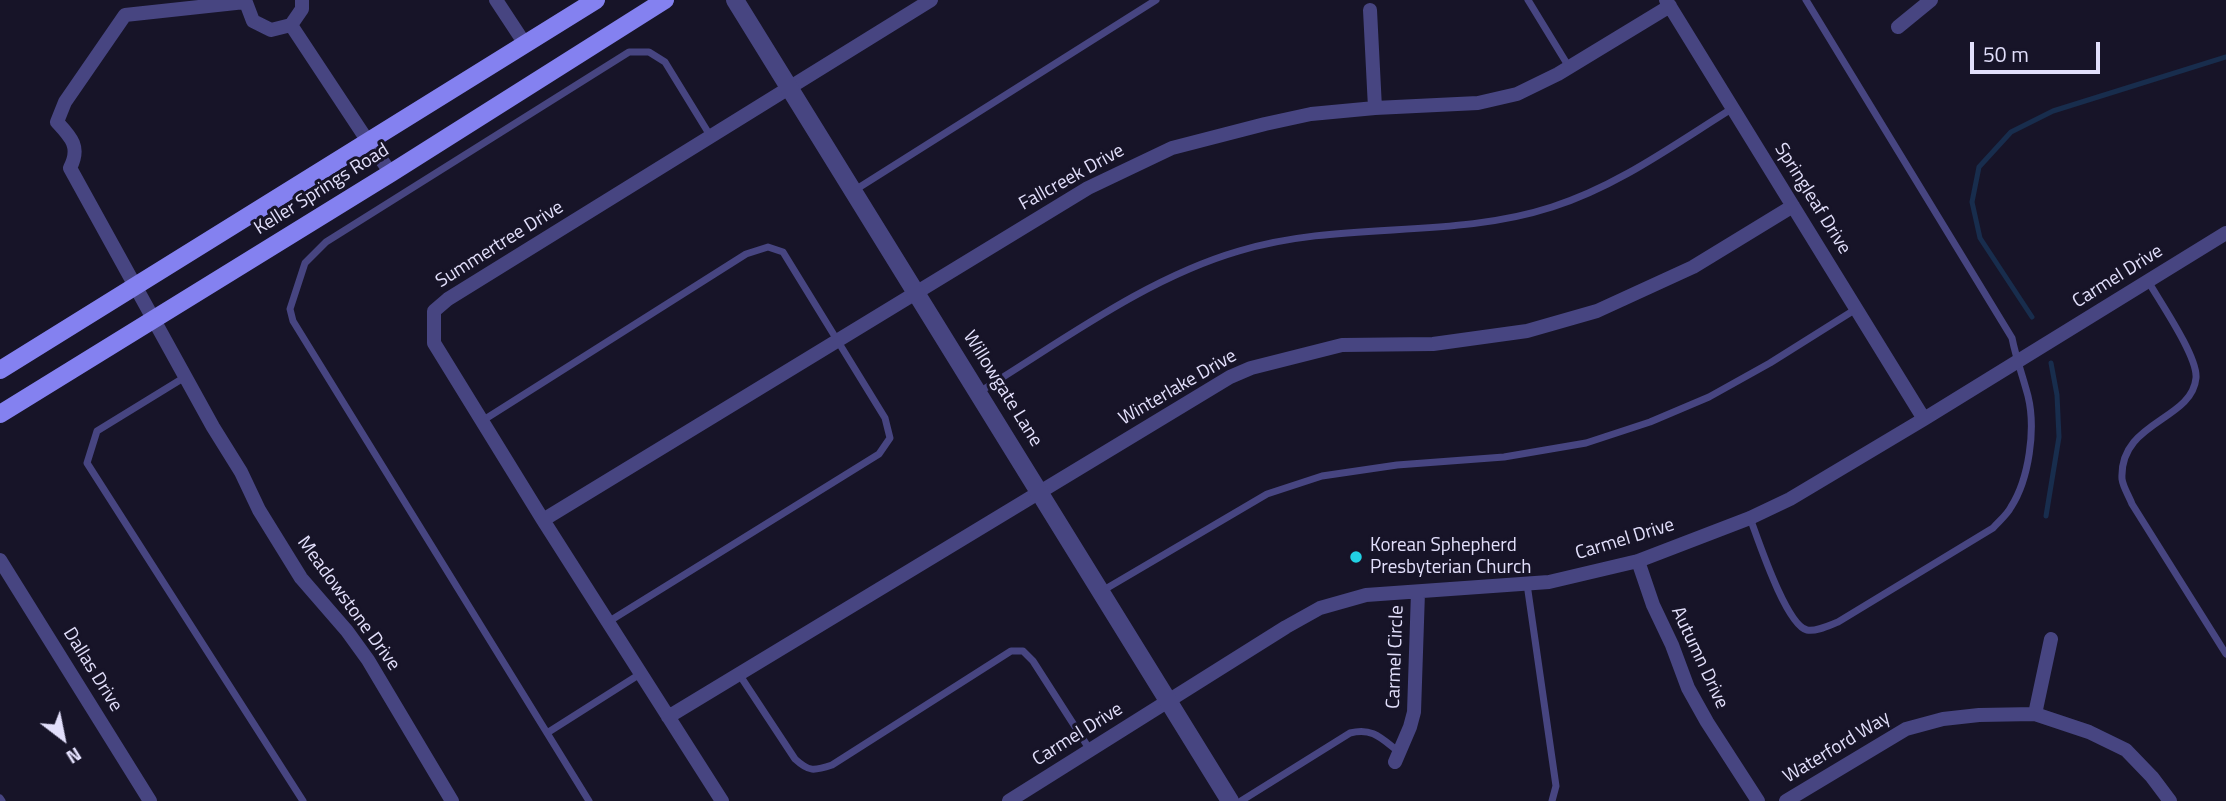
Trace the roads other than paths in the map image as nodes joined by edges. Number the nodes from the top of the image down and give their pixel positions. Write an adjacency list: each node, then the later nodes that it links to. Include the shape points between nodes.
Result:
1 (302, 0): 14 (street, via 302,9)
2 (496, 0): 16 (street)
3 (596, 0): 16 (main road, Keller Springs Road)
4 (665, 0): 23 (main road, Keller Springs Road)
5 (735, 0): 18 (street, Willowgate Lane)
6 (931, 0): 18 (street, Summertree Drive)
7 (1156, 0): 24 (lane)
8 (1528, 0): 17 (lane)
9 (1806, 0): 33 (lane, via 2012,338)
10 (1931, 0): 15 (street)
11 (245, 1): 14 (street, via 253,21 271,30); 28 (street, Meadowstone Drive, via 125,15 57,122 72,138 75,157 70,168)
12 (1668, 3): 17 (street, Fallcreek Drive); 19 (street, Springleaf Drive)
13 (1370, 10): 20 (street)
14 (291, 25): 22 (street)
15 (1898, 27)
16 (525, 44): 22 (main road, Keller Springs Road)
17 (1569, 67): 20 (street, Fallcreek Drive, via 1517,94 1478,103)
18 (791, 88): 21 (street, Summertree Drive); 24 (street, Willowgate Lane)
19 (1734, 107): 25 (street, Springleaf Drive); 36 (lane, via 1629,172 1551,208 1437,227 1301,236 1238,251 1133,297)
20 (1376, 108): 29 (street, Fallcreek Drive, via 1311,114 1172,148 1088,188)
21 (710, 136): 39 (street, Summertree Drive, via 434,311 434,343); 56 (lane, via 665,62 649,52 629,52 314,251 305,263 290,309 300,333)
22 (367, 140): 23 (street); 28 (main road, Keller Springs Road)
23 (391, 173): 31 (main road, Keller Springs Road)
24 (855, 191): 29 (street, Willowgate Lane)
25 (1793, 206): 30 (street, Springleaf Drive); 40 (street, Winterlake Drive, via 1693,267 1597,312 1527,331 1433,344 1342,345 1251,368)
26 (2226, 233): 27 (street, Carmel Drive)
27 (2148, 281): 33 (street, Carmel Drive); 50 (lane, via 2192,357 2196,377 2191,393 2179,407 2131,445 2122,481)
28 (134, 286): 31 (street, Meadowstone Drive); 34 (main road, Keller Springs Road)
29 (916, 291): 32 (street, Fallcreek Drive); 36 (street, Willowgate Lane)
30 (1857, 308): 38 (street, Springleaf Drive); 46 (lane, via 1709,397 1650,422 1586,443 1504,457 1322,476 1267,494)
31 (153, 320): 35 (street, Meadowstone Drive); 37 (main road, Keller Springs Road)
32 (837, 340): 39 (lane, via 783,252 768,247 746,254); 42 (street, Fallcreek Drive); 48 (lane, via 885,418 890,438 879,454)
33 (2016, 362): 38 (street, Carmel Drive); 41 (lane, via 2032,426 2023,482 2011,508 1993,528 1839,622 1807,630 1798,624 1784,604)
34 (0, 370)
35 (185, 377): 60 (lane, via 97,431 87,463); 61 (street, Meadowstone Drive, via 301,578 368,660)
36 (979, 392): 40 (street, Willowgate Lane)
37 (0, 414)
38 (1924, 419): 41 (street, Carmel Drive)
39 (482, 421): 42 (street, Summertree Drive)
40 (1041, 492): 46 (street, Willowgate Lane); 52 (street, Winterlake Drive)
41 (1750, 518): 44 (street, Carmel Drive)
42 (542, 520): 48 (street, Summertree Drive)
43 (0, 560): 59 (street, Dallas Drive)
44 (1638, 561): 45 (street, Carmel Drive); 68 (street, Autumn Drive, via 1688,688)
45 (1527, 583): 47 (street, Carmel Drive); 67 (lane, via 1556,786)
46 (1102, 591): 53 (street, Willowgate Lane)
47 (1418, 592): 53 (street, Carmel Drive, via 1366,595 1320,608); 58 (street, Carmel Circle, via 1414,712)
48 (607, 622): 51 (street, Summertree Drive)
49 (2051, 639): 54 (street)
50 (2226, 654)
51 (640, 674): 55 (street, Summertree Drive); 56 (lane)
52 (739, 674): 55 (street, Winterlake Drive); 57 (lane, via 795,759 816,770 832,765 1011,651 1023,651)
53 (1170, 701): 57 (street, Carmel Drive); 65 (street, Willowgate Lane)
54 (2035, 714): 69 (street, Waterford Way, via 1943,719 1906,729); 70 (street, Waterford Way, via 2126,750)
55 (667, 718): 63 (street, Summertree Drive)
56 (547, 733): 62 (lane)
57 (1090, 750): 64 (street, Carmel Drive)
58 (1397, 757): 66 (lane, via 1377,735 1362,730 1350,733)
59 (150, 801)
60 (303, 801)
61 (452, 801)
62 (589, 801)
63 (722, 801)
64 (1009, 801)
65 (1230, 801)
66 (1241, 801)
67 (1552, 801)
68 (1758, 801)
69 (1786, 801)
70 (2170, 801)

